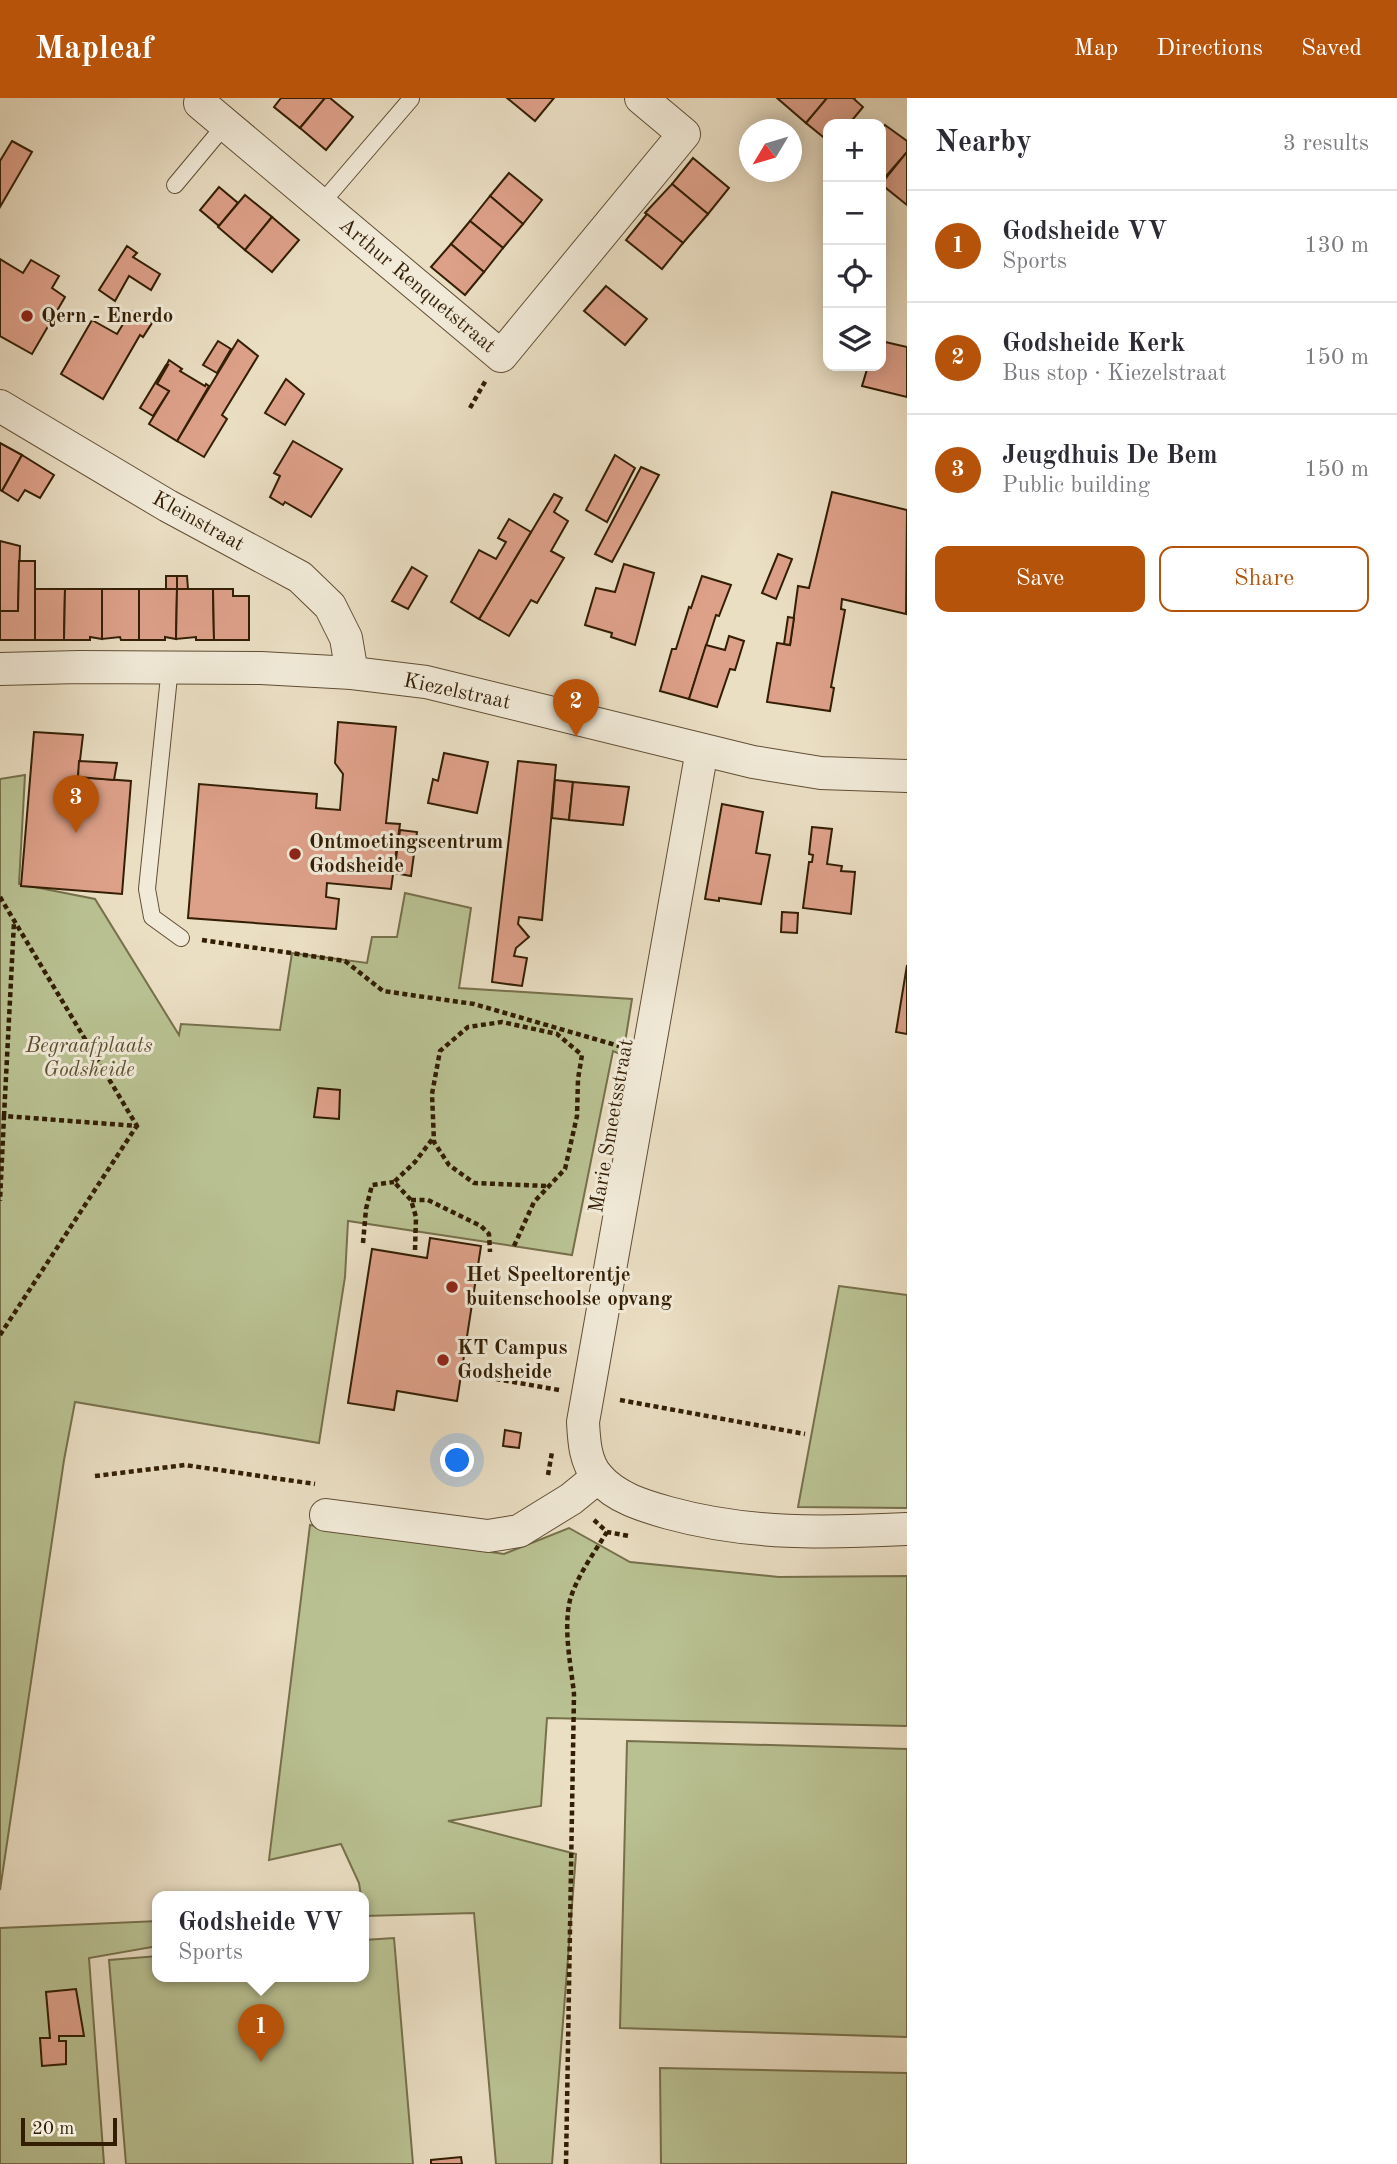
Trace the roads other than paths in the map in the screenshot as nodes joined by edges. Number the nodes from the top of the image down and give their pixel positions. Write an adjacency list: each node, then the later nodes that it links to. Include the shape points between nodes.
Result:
1 (411, 99): 6 (lane)
2 (644, 99): 6 (street, Arthur Renquetstraat, via 684,134 501,356)
3 (200, 103): 4 (street, Arthur Renquetstraat)
4 (225, 125): 5 (lane); 6 (street, Arthur Renquetstraat)
5 (175, 185)
6 (320, 205)
7 (0, 406): 10 (street, Kleinstraat, via 168,506 300,577 330,606 346,638)
8 (170, 667): 9 (street, Kiezelstraat); 10 (street, Kiezelstraat); 13 (lane, via 147,889 152,917)
9 (0, 669)
10 (352, 673): 11 (street, Kiezelstraat, via 426,682)
11 (702, 750): 12 (street, Kiezelstraat, via 821,773); 14 (street, Marie Smeetsstraat, via 583,1422 585,1452)
12 (907, 776)
13 (181, 938)
14 (598, 1477): 15 (street, via 519,1531 488,1536); 16 (street, via 638,1504 725,1526 828,1533)
15 (326, 1515)
16 (907, 1530)

